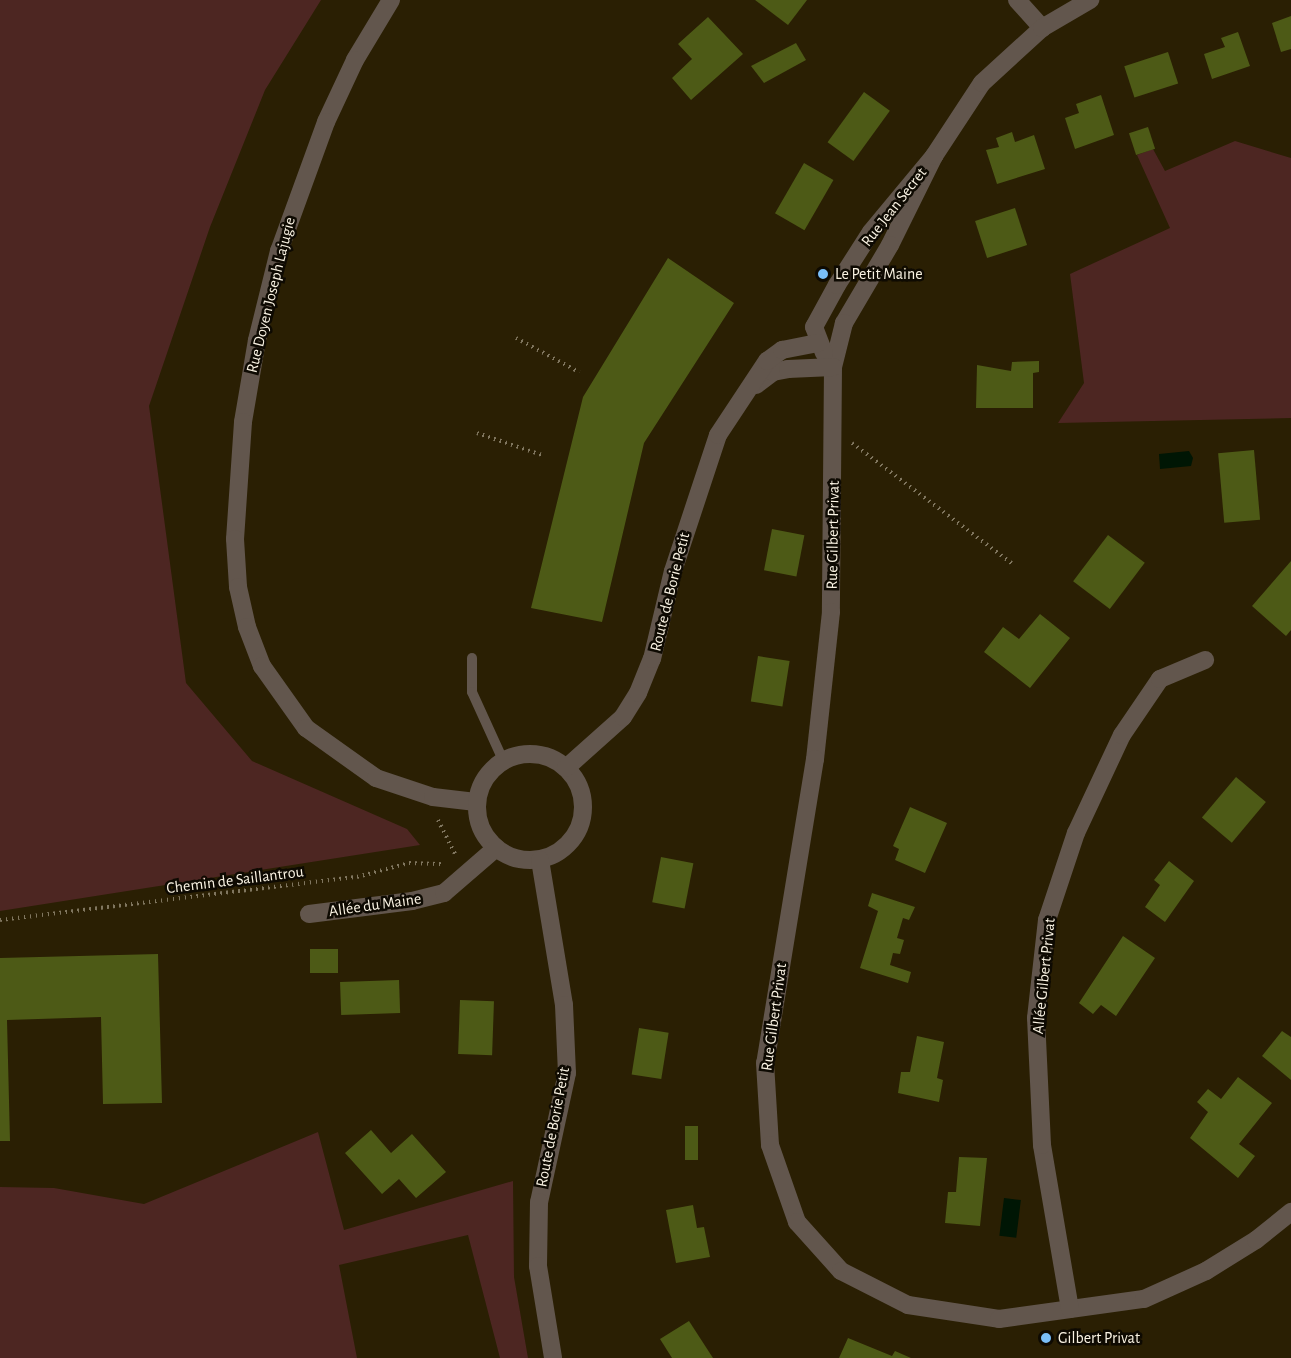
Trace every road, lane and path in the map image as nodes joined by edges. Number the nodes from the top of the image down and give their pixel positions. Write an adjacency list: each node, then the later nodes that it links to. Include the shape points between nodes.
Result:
1 (391, 0): 19 (street, Rue Doyen Joseph Lajugie, via 355,60 326,122 279,251 256,340 243,422 235,539 238,587 247,627 262,666 306,728 376,778 433,797)
2 (1017, 0): 4 (street)
3 (1090, 0): 4 (street, Rue Jean Secret)
4 (1042, 28): 5 (street, Rue Jean Secret, via 982,83)
5 (934, 156): 7 (street, Rue Jean Secret, via 871,232 837,285 814,327); 8 (street, Rue Jean Secret, via 890,245 844,323)
6 (516, 338): 9 (path)
7 (818, 343): 8 (street); 10 (street, Route de Borie Petit, via 782,350 767,361)
8 (833, 367): 10 (street, Route de Borie Petit, via 811,365 773,372); 12 (street, Rue Gilbert Privat)
9 (579, 372)
10 (742, 396): 18 (street, Route de Borie Petit, via 718,435 699,485 652,659 638,693 622,717)
11 (477, 433): 13 (path)
12 (834, 442): 14 (path, via 856,443); 27 (street, Rue Gilbert Privat, via 831,612 815,759 765,1063 770,1145 797,1222 841,1271 908,1305 999,1319)
13 (542, 455)
14 (1014, 565)
15 (472, 658): 17 (lane, via 472,692)
16 (1205, 660): 27 (street, Allée Gilbert Privat, via 1160,679 1122,735 1076,833 1047,920 1036,1018 1042,1145)
17 (503, 760): 18 (street, via 536,753); 19 (street, via 481,785)
18 (566, 768): 22 (street, via 577,781 583,814 569,844)
19 (476, 802): 21 (street, via 480,827)
20 (435, 817): 23 (path, via 446,831 452,850)
21 (496, 848): 22 (street, via 509,856); 23 (street, Allée du Maine)
22 (540, 860): 28 (street, Route de Borie Petit, via 564,1005 566,1062 539,1202 538,1266)
23 (470, 873): 24 (street, Allée du Maine, via 444,893); 25 (path, Chemin de Saillantrou, via 448,864 409,863 357,877)
24 (309, 914)
25 (0, 920)
26 (1291, 1212): 27 (street, Rue Gilbert Privat, via 1256,1240 1206,1271 1144,1299)
27 (1070, 1309)
28 (553, 1358)

